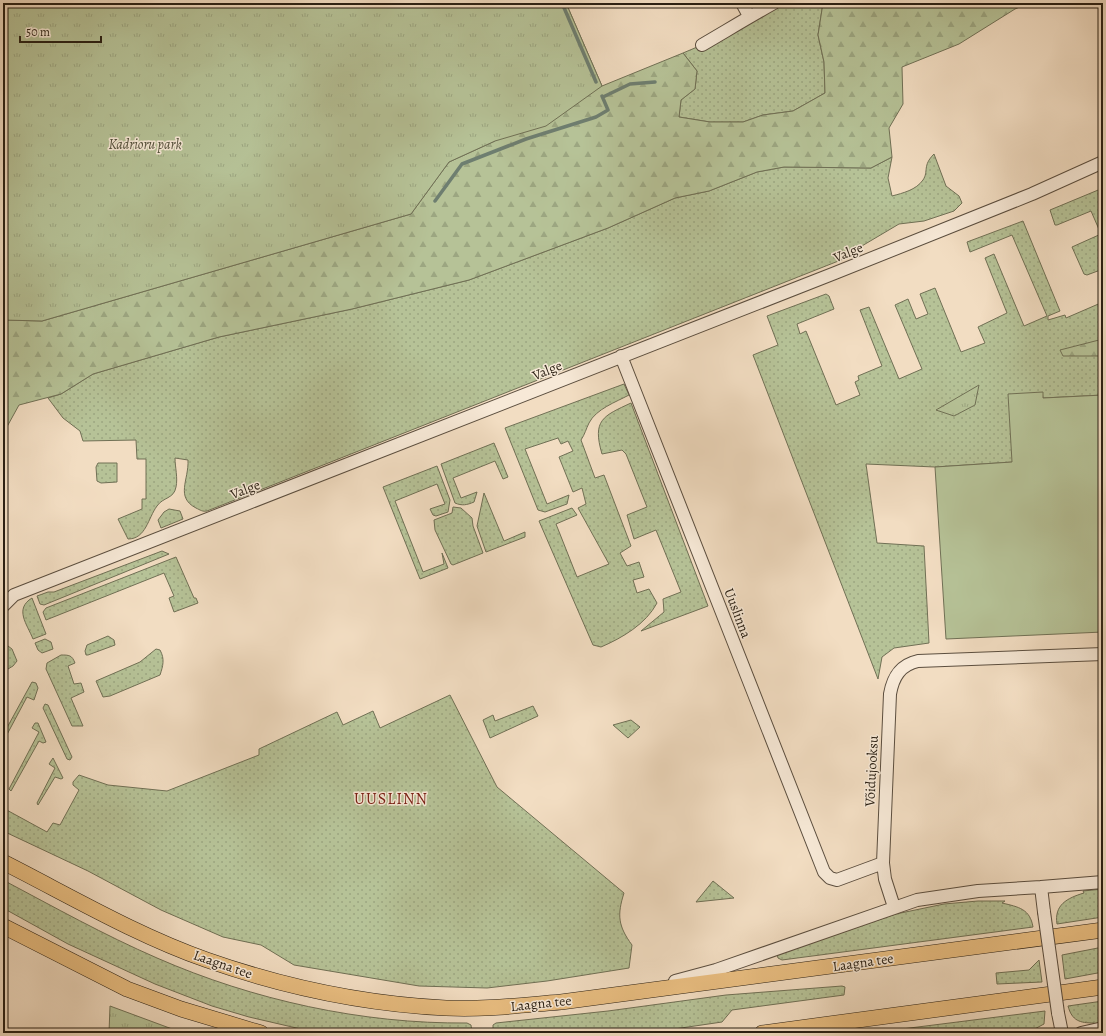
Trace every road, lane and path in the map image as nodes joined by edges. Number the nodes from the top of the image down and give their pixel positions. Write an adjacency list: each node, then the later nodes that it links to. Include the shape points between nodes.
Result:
1 (742, 3): 3 (street)
2 (774, 3): 3 (street)
3 (750, 16): 4 (street)
4 (702, 45)
5 (1103, 162): 6 (street, Valge, via 971,218)
6 (621, 356): 7 (street, Valge, via 14,595); 10 (street, Uuslinna, via 824,872 837,880)
7 (3, 606)
8 (1103, 654): 10 (street, Võidujooksu, via 918,662 901,668 894,677 890,694)
9 (3, 862): 17 (main road, Laagna tee, via 159,940 207,960 314,990 372,1001 447,1008 503,1007)
10 (883, 863): 13 (street, Võidujooksu)
11 (1103, 882): 12 (street)
12 (1041, 887): 13 (street, via 945,894); 21 (street, bridge)
13 (894, 907): 17 (street, via 716,970)
14 (3, 926): 19 (main road, via 127,988 181,1009)
15 (1103, 930): 17 (main road, Laagna tee)
16 (1103, 986): 20 (main road)
17 (639, 992)
18 (1103, 1028): 22 (street)
19 (261, 1033)
20 (762, 1033)
21 (1062, 1033)
22 (1081, 1033)

